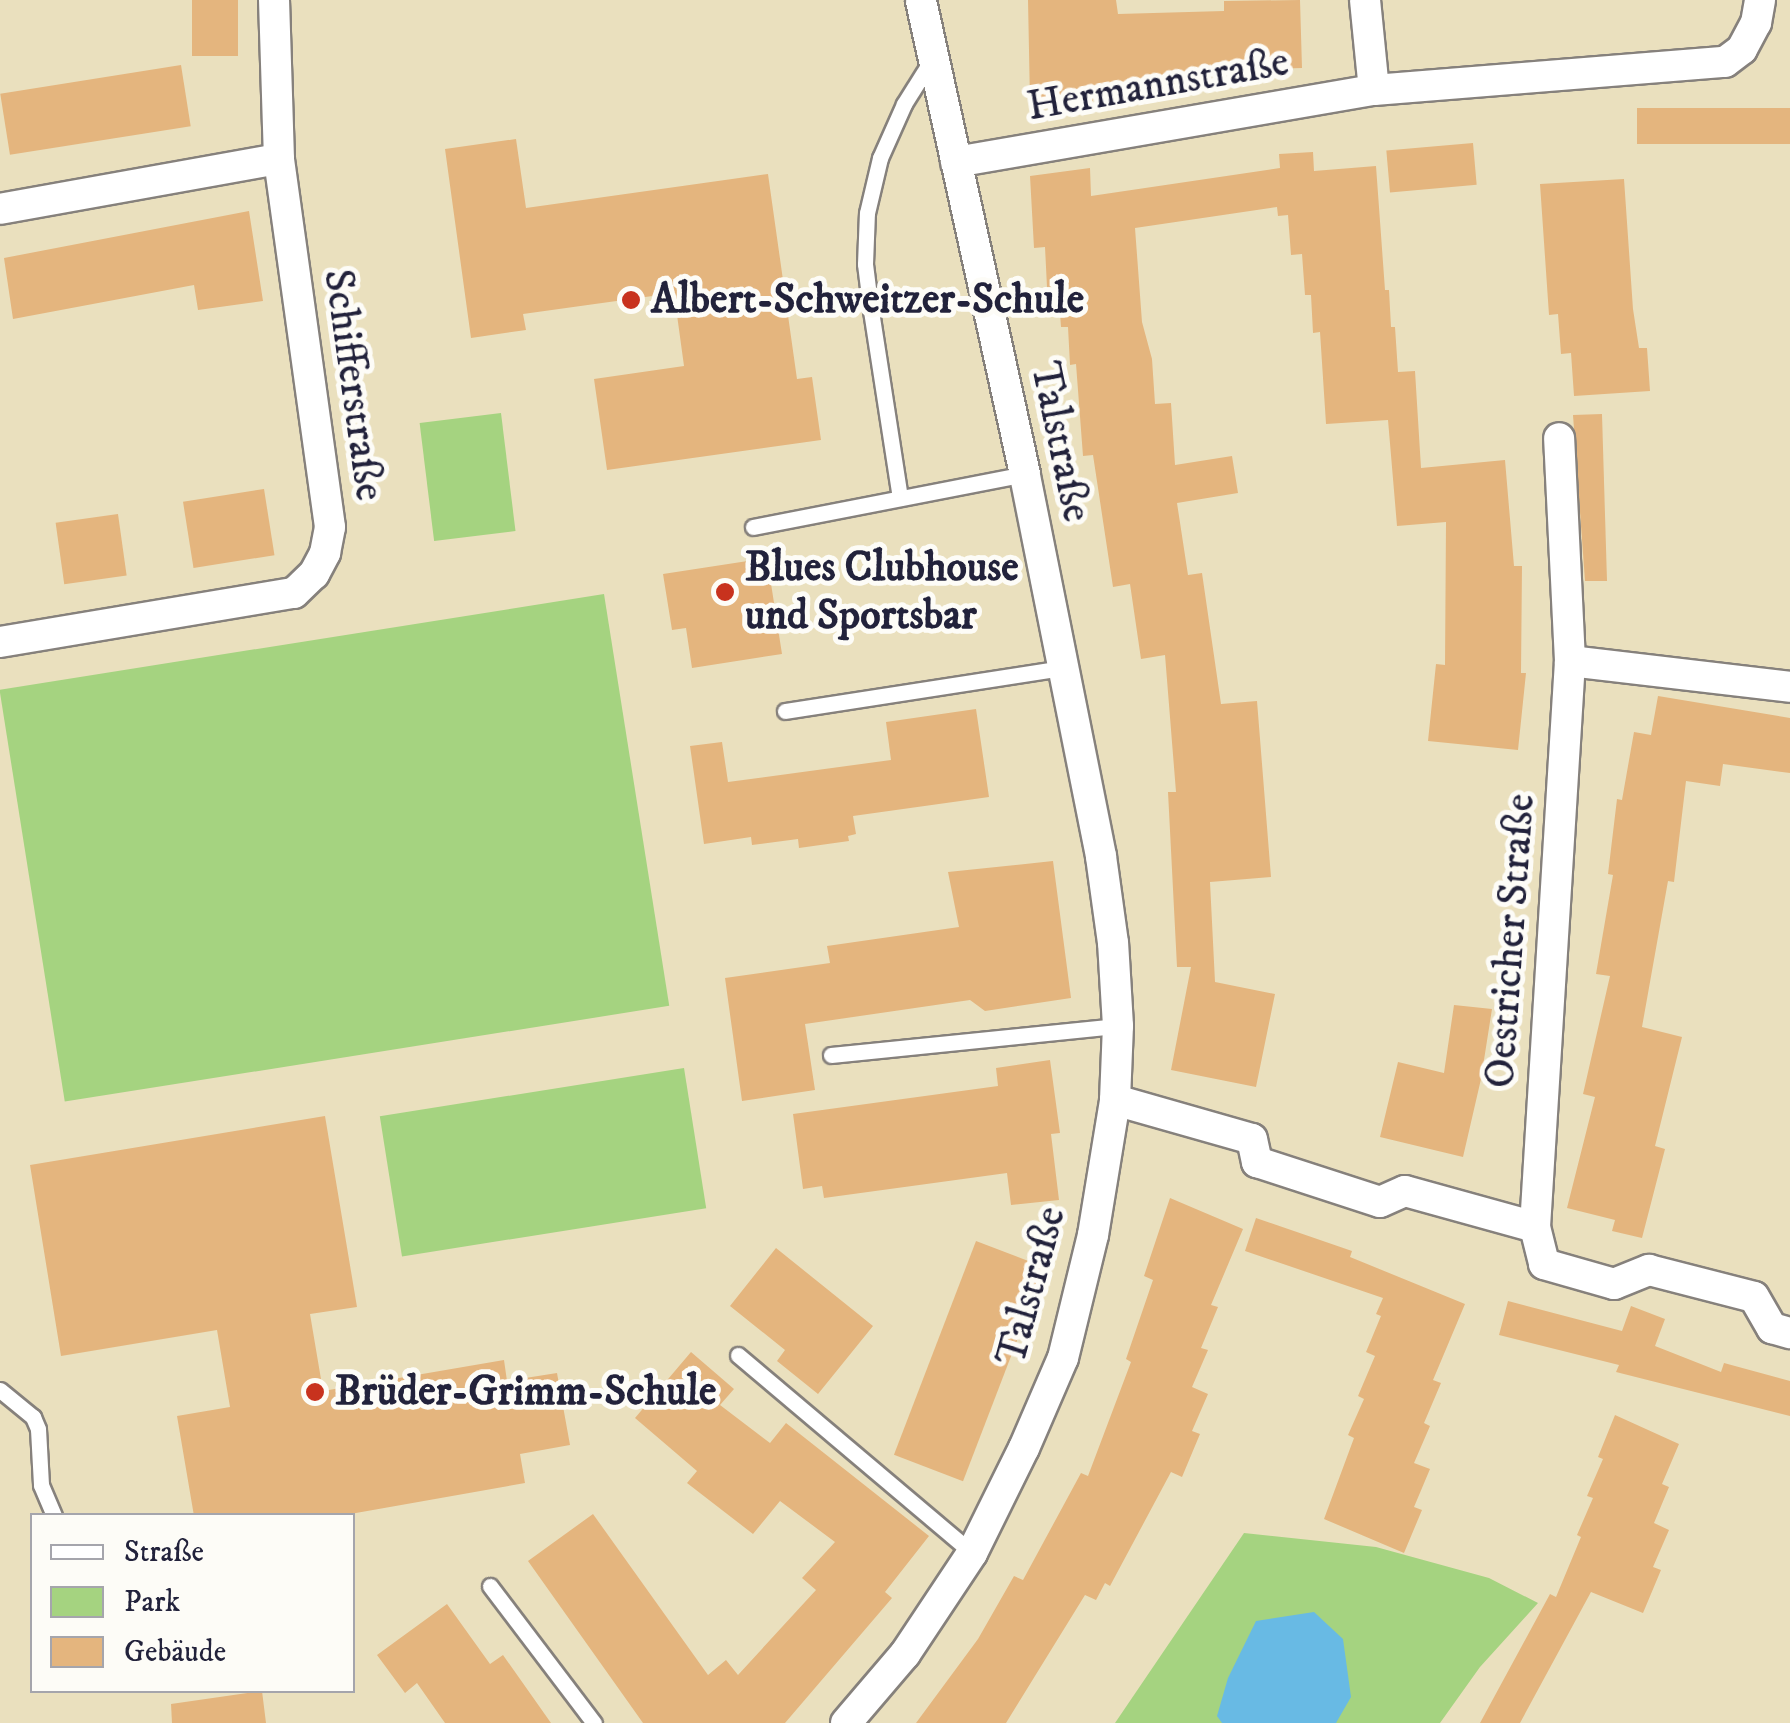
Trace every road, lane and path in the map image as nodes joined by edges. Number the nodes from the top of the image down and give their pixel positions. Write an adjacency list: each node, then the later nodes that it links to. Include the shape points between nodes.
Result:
1 (274, 0): 7 (street, Schifferstraße)
2 (921, 0): 5 (street, Talstraße)
3 (1365, 0): 6 (street)
4 (1760, 0): 6 (street, Hermannstraße, via 1742,50 1725,62)
5 (934, 58): 8 (street, Talstraße); 12 (lane, via 880,158 867,213 870,304)
6 (1374, 90): 8 (street, Hermannstraße)
7 (289, 160): 9 (street); 14 (street, Schifferstraße, via 330,527 314,574 294,594)
8 (956, 162): 11 (street, Talstraße)
9 (0, 209)
10 (1559, 438): 15 (street, Oestricher Straße)
11 (1024, 474): 12 (lane); 16 (street, Talstraße)
12 (900, 498): 13 (lane)
13 (753, 527)
14 (0, 642)
15 (1570, 661): 17 (street); 22 (street, Oestricher Straße)
16 (1064, 668): 18 (lane); 19 (street, Talstraße, via 1101,856)
17 (1790, 687)
18 (784, 711)
19 (1118, 1026): 20 (lane); 21 (street, Talstraße)
20 (832, 1055)
21 (1115, 1100): 22 (street, via 1252,1139 1256,1162 1380,1202 1405,1190); 27 (street, Talstraße, via 1093,1235 1063,1358)
22 (1535, 1227): 23 (street, via 1544,1264 1614,1284 1650,1270 1754,1297 1772,1328)
23 (1790, 1333)
24 (738, 1355): 27 (lane)
25 (0, 1390): 26 (lane, via 38,1428 41,1485)
26 (53, 1513)
27 (972, 1552): 30 (street, Talstraße, via 905,1654)
28 (490, 1586): 29 (lane)
29 (594, 1723)
30 (846, 1723)

